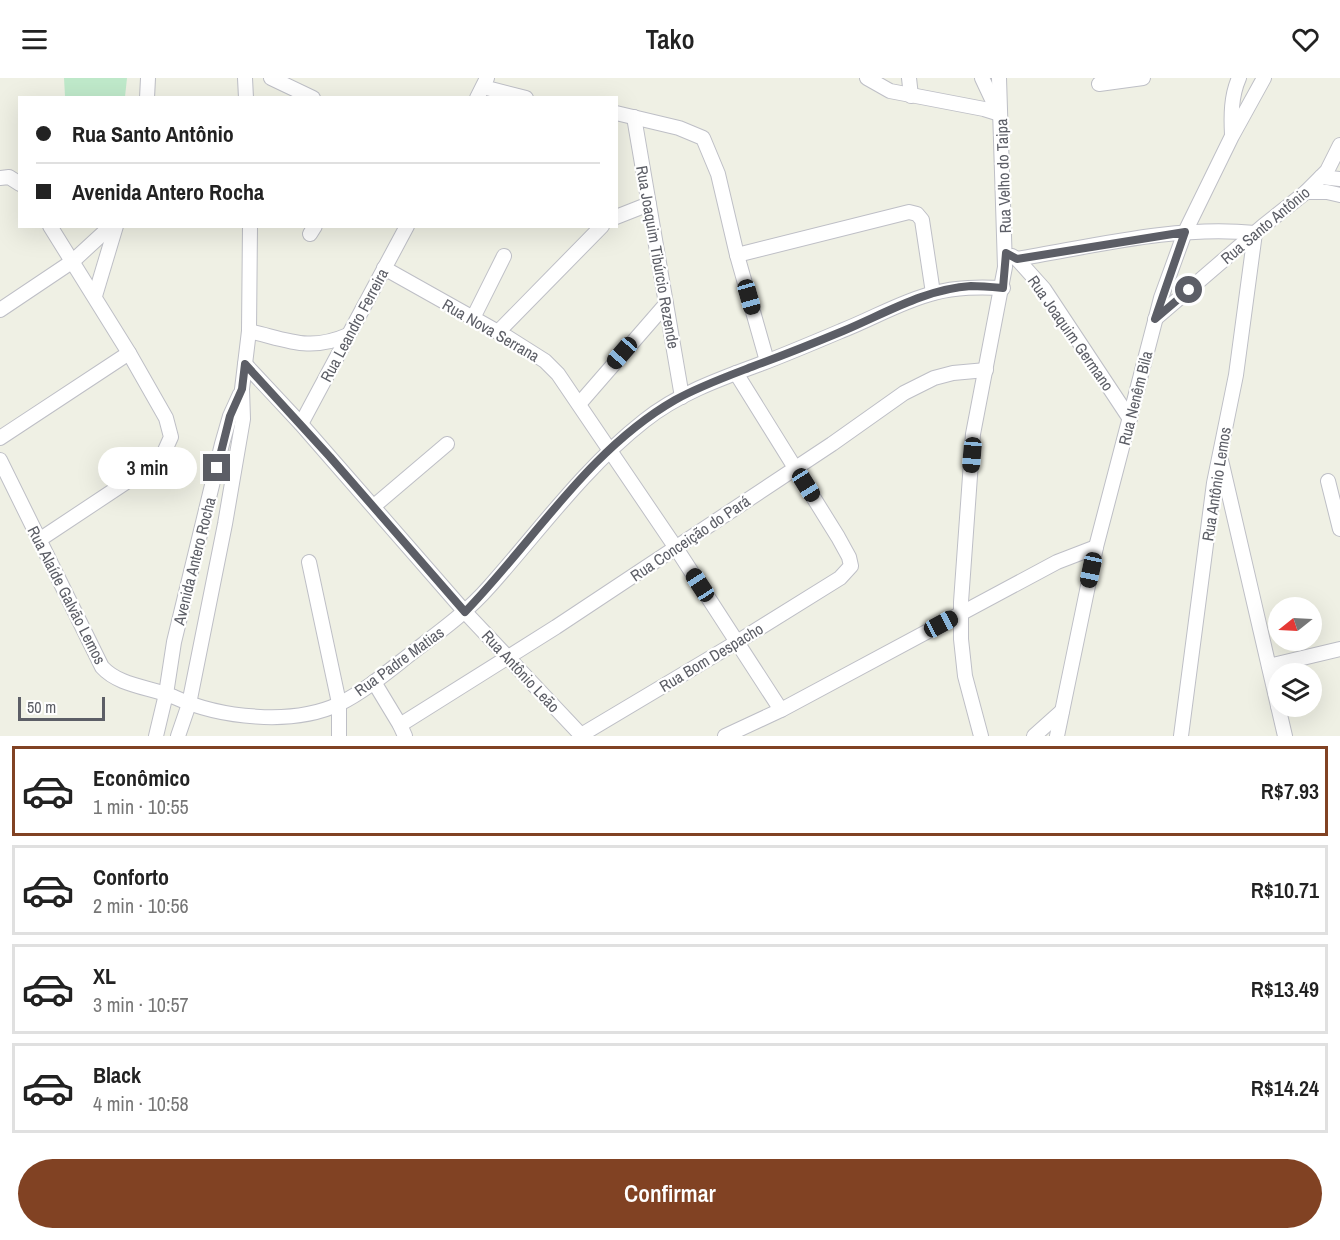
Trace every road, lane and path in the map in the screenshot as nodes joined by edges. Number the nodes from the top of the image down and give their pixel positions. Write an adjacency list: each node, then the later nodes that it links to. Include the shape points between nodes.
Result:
1 (148, 78): 13 (street)
2 (245, 78): 14 (street)
3 (271, 78): 15 (street)
4 (867, 78): 17 (street, via 890,91)
5 (909, 78): 17 (street)
6 (982, 78): 19 (street)
7 (999, 78): 19 (street, Rua Velho do Taipa)
8 (1143, 78): 11 (street)
9 (1239, 78): 21 (street, via 1231,113)
10 (1264, 78): 21 (street, Rua Nenêm Bila)
11 (1099, 84)
12 (482, 87): 16 (street)
13 (147, 96)
14 (246, 96)
15 (309, 96)
16 (518, 96)
17 (910, 96): 19 (street)
18 (618, 113): 20 (street)
19 (1000, 114): 41 (street, Rua Velho do Taipa)
20 (634, 117): 29 (street, Rua Joaquim Tibúrcio Rezende); 39 (street, via 704,138 718,174)
21 (1232, 136): 37 (street, Rua Nenêm Bila)
22 (1340, 145): 23 (street, Rua Santo Antônio)
23 (1321, 177): 25 (street); 27 (street, Rua Santo Antônio)
24 (0, 178): 26 (street, via 9,177)
25 (1340, 179)
26 (18, 183)
27 (1306, 192): 28 (street); 38 (street, Rua Santo Antônio)
28 (1340, 195)
29 (649, 204): 30 (street); 47 (street, Rua Joaquim Tibúrcio Rezende)
30 (618, 216)
31 (51, 228): 42 (street)
32 (109, 228): 42 (street)
33 (115, 228): 46 (street)
34 (250, 228): 51 (street, Avenida Antero Rocha)
35 (406, 228): 43 (street, Rua Leandro Ferreira)
36 (600, 228): 52 (street)
37 (1185, 232): 38 (street); 41 (street); 50 (street, Rua Nenêm Bila)
38 (1255, 233): 50 (street, Rua Santo Antônio); 67 (street, Rua Antônio Lemos, via 1236,375)
39 (737, 255): 45 (street, via 909,212 917,214 925,230); 55 (street)
40 (504, 256): 49 (street)
41 (1011, 256): 44 (street, Rua Velho do Taipa); 62 (street, Rua Joaquim Germano, via 1044,289)
42 (73, 261): 46 (street); 48 (street)
43 (384, 268): 49 (street, Rua Nova Serrana); 53 (street, Rua Leandro Ferreira)
44 (1003, 288): 45 (street, Rua Padre Matias, via 971,286); 57 (street, Rua Velho do Taipa)
45 (933, 293): 55 (street, Rua Padre Matias)
46 (95, 296): 54 (street)
47 (666, 304): 60 (street, Rua Joaquim Tibúrcio Rezende); 61 (street)
48 (0, 310)
49 (472, 318): 52 (street, Rua Nova Serrana)
50 (1155, 319): 62 (street, Rua Nenêm Bila)
51 (249, 331): 53 (street, via 318,345); 56 (street, Avenida Antero Rocha)
52 (498, 332): 61 (street, Rua Nova Serrana, via 545,361)
53 (348, 335): 63 (street, Rua Leandro Ferreira)
54 (129, 353): 64 (street); 75 (street, via 166,418 171,437 162,458)
55 (767, 361): 58 (street, Rua Padre Matias)
56 (245, 364): 59 (street, Avenida Antero Rocha); 63 (street, Rua Antônio Leão)
57 (986, 370): 69 (street, Rua Conceição do Pará, via 934,378 904,393); 80 (street, Rua Velho do Taipa, via 974,434)
58 (736, 373): 60 (street, Rua Padre Matias); 69 (street)
59 (242, 389): 81 (street, Avenida Antero Rocha, via 230,416); 82 (street, Avenida Antero Rocha, via 243,419)
60 (682, 397): 66 (street, Rua Padre Matias, via 646,419)
61 (580, 403): 66 (street, Rua Nova Serrana)
62 (1130, 419): 76 (street, Rua Nenêm Bila)
63 (301, 424): 71 (street, Rua Antônio Leão)
64 (0, 438)
65 (447, 444): 71 (street)
66 (610, 449): 77 (street, Rua Nova Serrana); 79 (street, Rua Padre Matias)
67 (1220, 456): 72 (street); 73 (street, Rua Antônio Lemos)
68 (0, 460): 75 (street, Rua Alaíde Galvão Lemos)
69 (795, 468): 77 (street, Rua Conceição do Pará); 83 (street, Rua Bom Despacho, via 851,566 840,578)
70 (1328, 481): 74 (street)
71 (374, 506): 79 (street, Rua Antônio Leão)
72 (1236, 523): 73 (street); 86 (street)
73 (1209, 526): 104 (street, Rua Antônio Lemos)
74 (1340, 529)
75 (39, 540): 89 (street, Rua Alaíde Galvão Lemos, via 102,667 111,677)
76 (1096, 547): 80 (street, via 1057,562); 93 (street, Rua Nenêm Bila)
77 (676, 548): 83 (street, Rua Nova Serrana); 85 (street, Rua Conceição do Pará)
78 (309, 562): 90 (street)
79 (465, 612): 85 (street, Rua Antônio Leão); 88 (street, Rua Padre Matias)
80 (961, 613): 92 (street); 101 (street, Rua Velho do Taipa, via 965,675)
81 (177, 629): 82 (street); 89 (street, Avenida Antero Rocha)
82 (201, 636): 91 (street, Avenida Antero Rocha)
83 (737, 642): 92 (street, Rua Nova Serrana); 96 (street, Rua Bom Despacho)
84 (1340, 650): 87 (street)
85 (508, 657): 95 (street, Rua Conceição do Pará); 96 (street, Rua Antônio Leão)
86 (1268, 663)
87 (1282, 663)
88 (374, 682): 90 (street, Rua Padre Matias); 95 (street)
89 (166, 694): 91 (street, Rua Alaíde Galvão Lemos); 97 (street, Avenida Antero Rocha)
90 (339, 703): 91 (street, Rua Padre Matias, via 296,716 237,715); 99 (street)
91 (189, 704): 98 (street, Avenida Antero Rocha)
92 (781, 710): 100 (street)
93 (1062, 711): 102 (street); 103 (street, Rua Nenêm Bila)
94 (1281, 717): 105 (street)
95 (402, 731)
96 (582, 735)
97 (156, 736)
98 (178, 736)
99 (339, 736)
100 (725, 736)
101 (981, 736)
102 (1034, 736)
103 (1057, 736)
104 (1181, 736)
105 (1285, 736)

